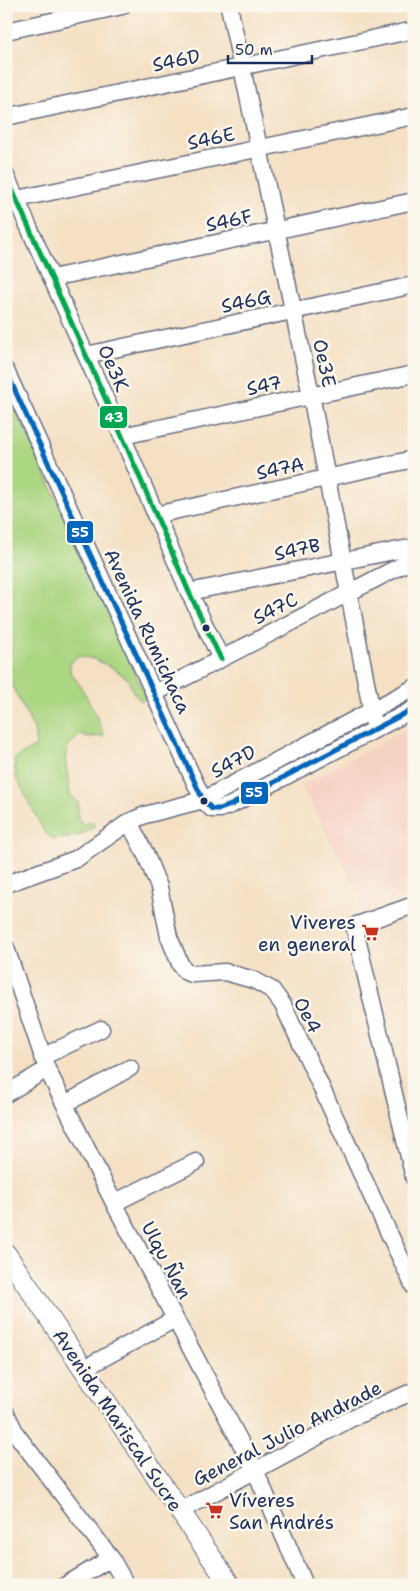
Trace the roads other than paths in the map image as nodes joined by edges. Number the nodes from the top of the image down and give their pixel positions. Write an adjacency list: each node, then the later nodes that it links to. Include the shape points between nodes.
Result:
1 (122, 6): 3 (street)
2 (229, 6): 5 (street, Oe3E)
3 (6, 30)
4 (414, 30): 5 (street, S46D)
5 (241, 66): 7 (street, S46D); 8 (street, Oe3E)
6 (414, 116): 8 (street, S46E)
7 (6, 117)
8 (259, 148): 10 (street, S46E); 12 (street, Oe3E)
9 (6, 176): 10 (street, Oe3K)
10 (16, 199): 13 (street, Oe3K)
11 (414, 201): 12 (street, S46F)
12 (276, 230): 13 (street, S46F); 15 (street, Oe3E)
13 (52, 278): 16 (street, Oe3K)
14 (414, 285): 15 (street, S46G)
15 (293, 311): 16 (street, S46G); 19 (street, Oe3E)
16 (86, 355): 20 (street, Oe3K)
17 (6, 371): 31 (street, Avenida Rumichaca)
18 (414, 374): 19 (street, S47)
19 (312, 395): 20 (street, S47); 22 (street, Oe3E)
20 (122, 436): 23 (street, Oe3K)
21 (414, 459): 22 (street, S47A)
22 (328, 478): 23 (street, S47A); 26 (street, Oe3E)
23 (155, 515): 27 (street, Oe3K)
24 (414, 546): 26 (street, S47B)
25 (414, 559): 28 (street, S47C)
26 (344, 560): 27 (street, S47B); 28 (street, Oe3E)
27 (188, 592): 29 (street, Oe3K)
28 (350, 592): 29 (street, S47C); 33 (street, Oe3E)
29 (221, 659): 31 (street, S47C)
30 (414, 688): 33 (street, S47D)
31 (155, 694): 35 (street, Avenida Rumichaca)
32 (414, 708): 34 (street, S47D)
33 (372, 710): 34 (street, Oe3E); 35 (street, S47D)
34 (375, 729): 35 (street, S47D, via 231,805 212,809)
35 (203, 800): 36 (street)
36 (129, 822): 37 (street, via 76,859); 49 (street, Oe4, via 159,887 169,937 186,972 225,972 254,980 272,990 283,1005)
37 (6, 884)
38 (414, 905): 46 (street, via 357,925 355,930)
39 (6, 948): 41 (street, Ulqu Ñan)
40 (101, 1029): 41 (street)
41 (44, 1063): 43 (street); 44 (street, Ulqu Ñan)
42 (130, 1068): 44 (street)
43 (6, 1094)
44 (65, 1104): 47 (street, Ulqu Ñan)
45 (196, 1162): 47 (street)
46 (414, 1178)
47 (114, 1203): 50 (street, Ulqu Ñan)
48 (6, 1254): 51 (main road, Avenida Mariscal Sucre)
49 (414, 1287)
50 (175, 1319): 51 (street); 55 (street, Ulqu Ñan)
51 (83, 1369): 56 (main road, Avenida Mariscal Sucre)
52 (414, 1391): 55 (street, General Julio Andrade, via 352,1418)
53 (6, 1413): 54 (street)
54 (11, 1437): 57 (street)
55 (255, 1470): 56 (street, General Julio Andrade); 61 (street, Ulqu Ñan)
56 (180, 1511): 60 (main road, Avenida Mariscal Sucre)
57 (111, 1558): 58 (street); 59 (street)
58 (66, 1585)
59 (126, 1585)
60 (230, 1585)
61 (305, 1585)

